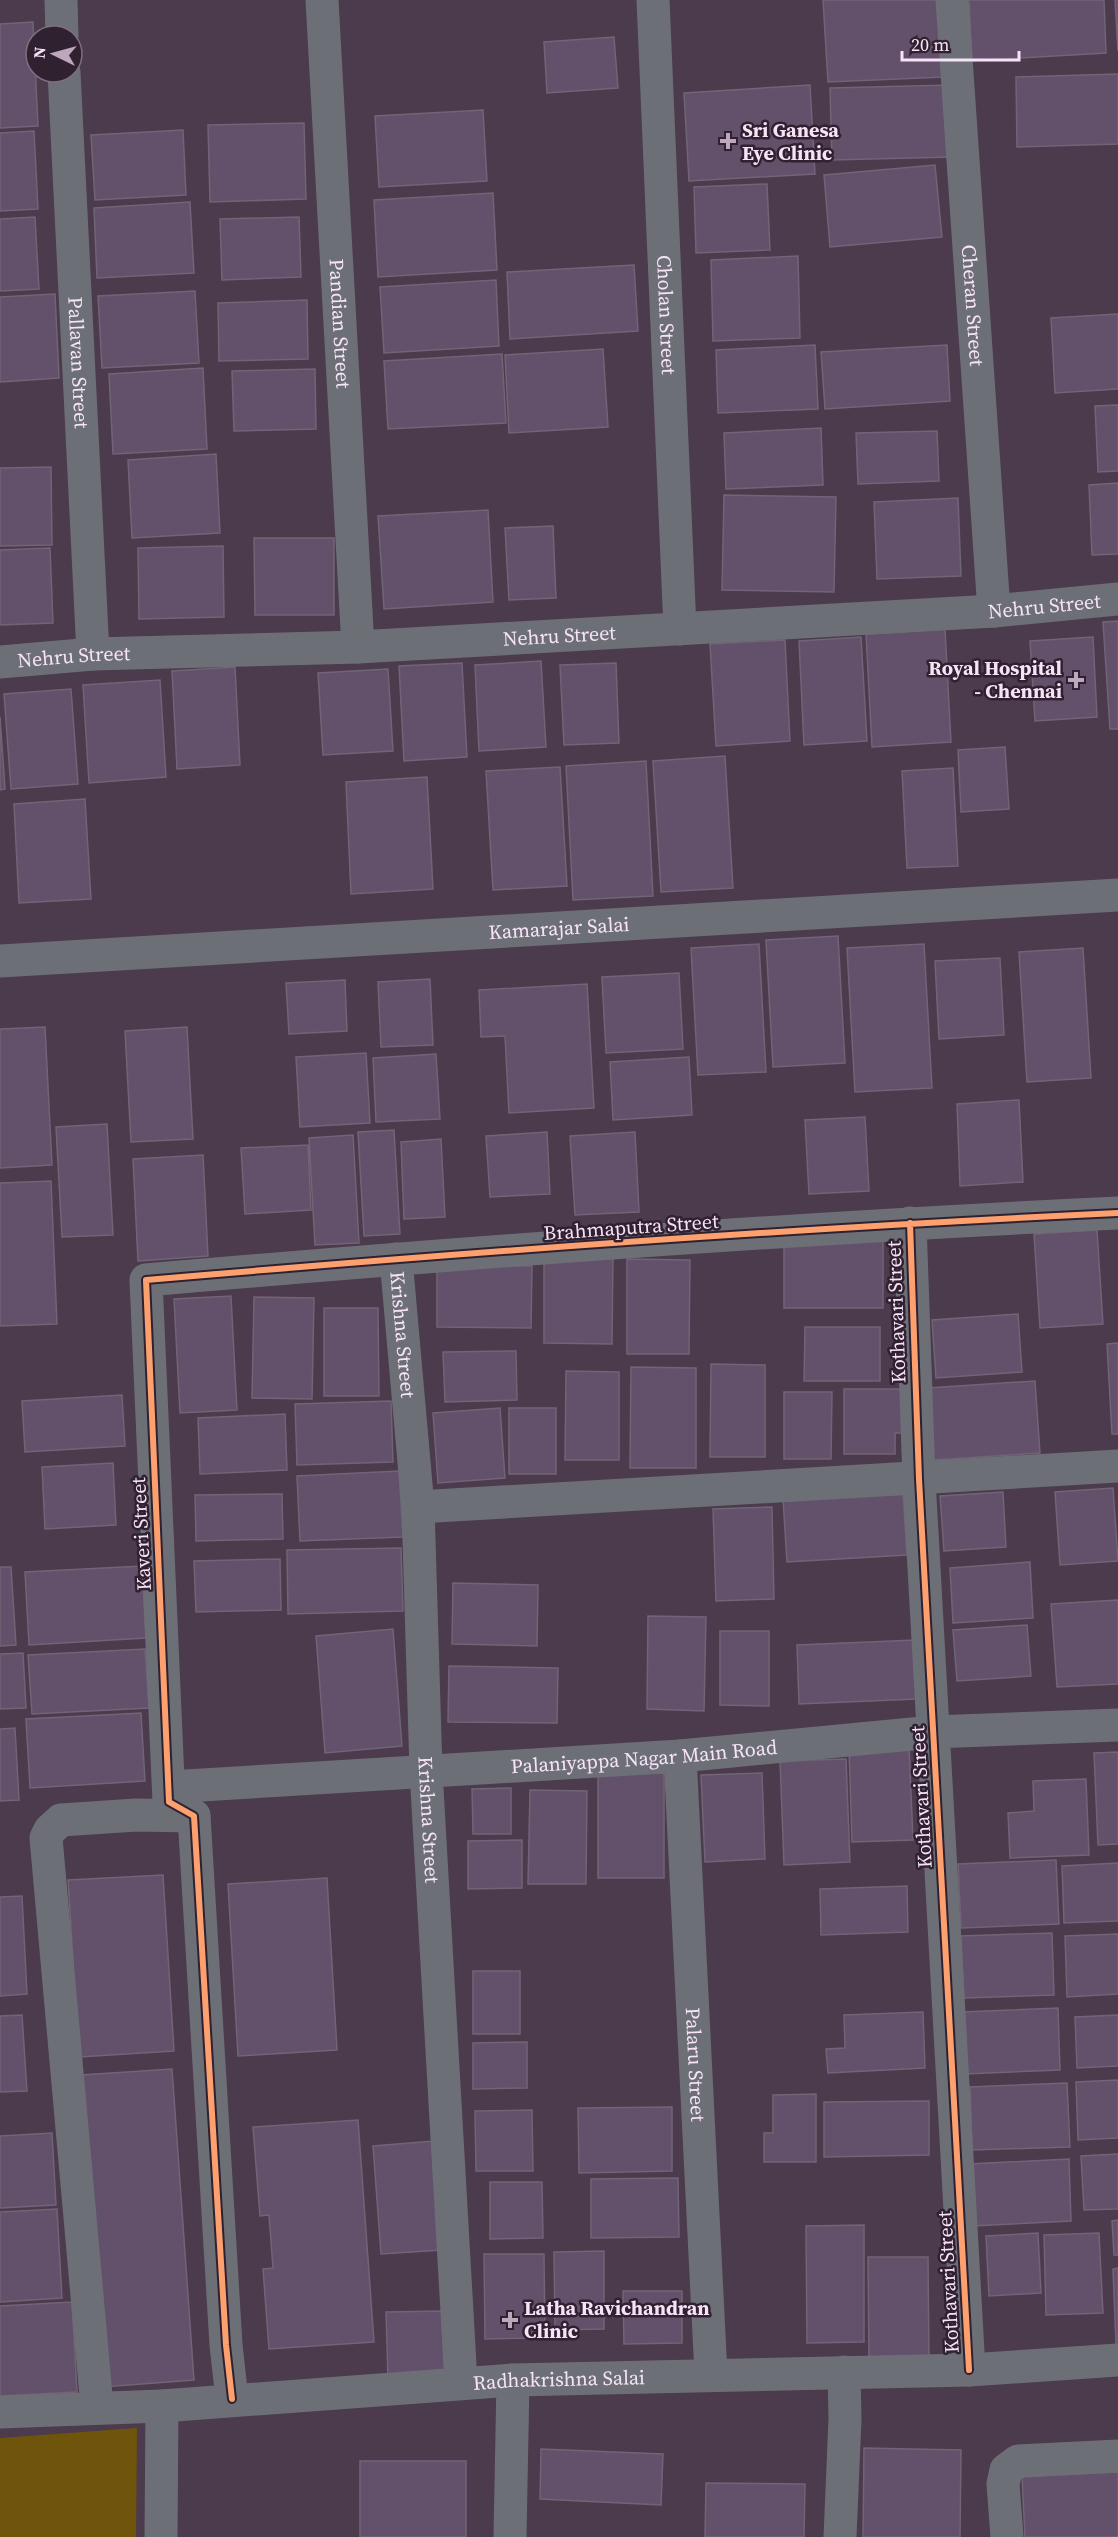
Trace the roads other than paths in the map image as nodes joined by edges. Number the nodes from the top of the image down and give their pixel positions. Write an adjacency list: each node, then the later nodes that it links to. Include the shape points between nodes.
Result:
1 (61, 0): 5 (street)
2 (322, 0): 10 (street, Pandian Street)
3 (653, 0): 9 (street, Cholan Street)
4 (952, 0): 8 (street, Cheran Street)
5 (62, 24)
6 (65, 84): 11 (street, Pallavan Street)
7 (1118, 599): 8 (street, Nehru Street)
8 (994, 611): 9 (street, Nehru Street)
9 (680, 629): 10 (street, Nehru Street)
10 (358, 647): 11 (street, Nehru Street)
11 (93, 654): 12 (street, Nehru Street)
12 (0, 663)
13 (1118, 895): 14 (street, Kamarajar Salai)
14 (0, 961)
15 (1118, 1213): 16 (street, Brahmaputra Street)
16 (910, 1223): 17 (street, Brahmaputra Street); 20 (street, Kothavari Street)
17 (396, 1259): 18 (street, Brahmaputra Street); 21 (street, Krishna Street)
18 (146, 1280): 26 (street, Kaveri Street)
19 (1118, 1466): 20 (street)
20 (919, 1479): 21 (street); 23 (street, Kothavari Street)
21 (418, 1507): 25 (street, Krishna Street)
22 (1118, 1725): 23 (street, Palaniyappa Nagar Main Road)
23 (933, 1732): 24 (street, Palaniyappa Nagar Main Road); 29 (street, Kothavari Street)
24 (680, 1756): 25 (street, Palaniyappa Nagar Main Road); 31 (street, Palaru Street)
25 (426, 1771): 26 (street, Palaniyappa Nagar Main Road); 33 (street, Krishna Street)
26 (169, 1786): 27 (street, via 169,1802)
27 (194, 1816): 34 (street); 36 (street, via 61,1820 46,1838)
28 (1118, 2360): 29 (street, Radhakrishna Salai)
29 (969, 2370): 30 (street, Radhakrishna Salai)
30 (844, 2372): 31 (street, Radhakrishna Salai); 41 (street)
31 (711, 2374): 32 (street, Radhakrishna Salai)
32 (513, 2380): 33 (street, Radhakrishna Salai); 40 (street)
33 (461, 2382): 34 (street, Radhakrishna Salai)
34 (232, 2399): 35 (street, Radhakrishna Salai)
35 (162, 2406): 36 (street, Radhakrishna Salai); 39 (street)
36 (97, 2407): 37 (street, Radhakrishna Salai)
37 (0, 2412)
38 (1118, 2456): 42 (street, via 1018,2461 1006,2470 1003,2484)
39 (161, 2537)
40 (510, 2537)
41 (840, 2537)
42 (1007, 2537)

